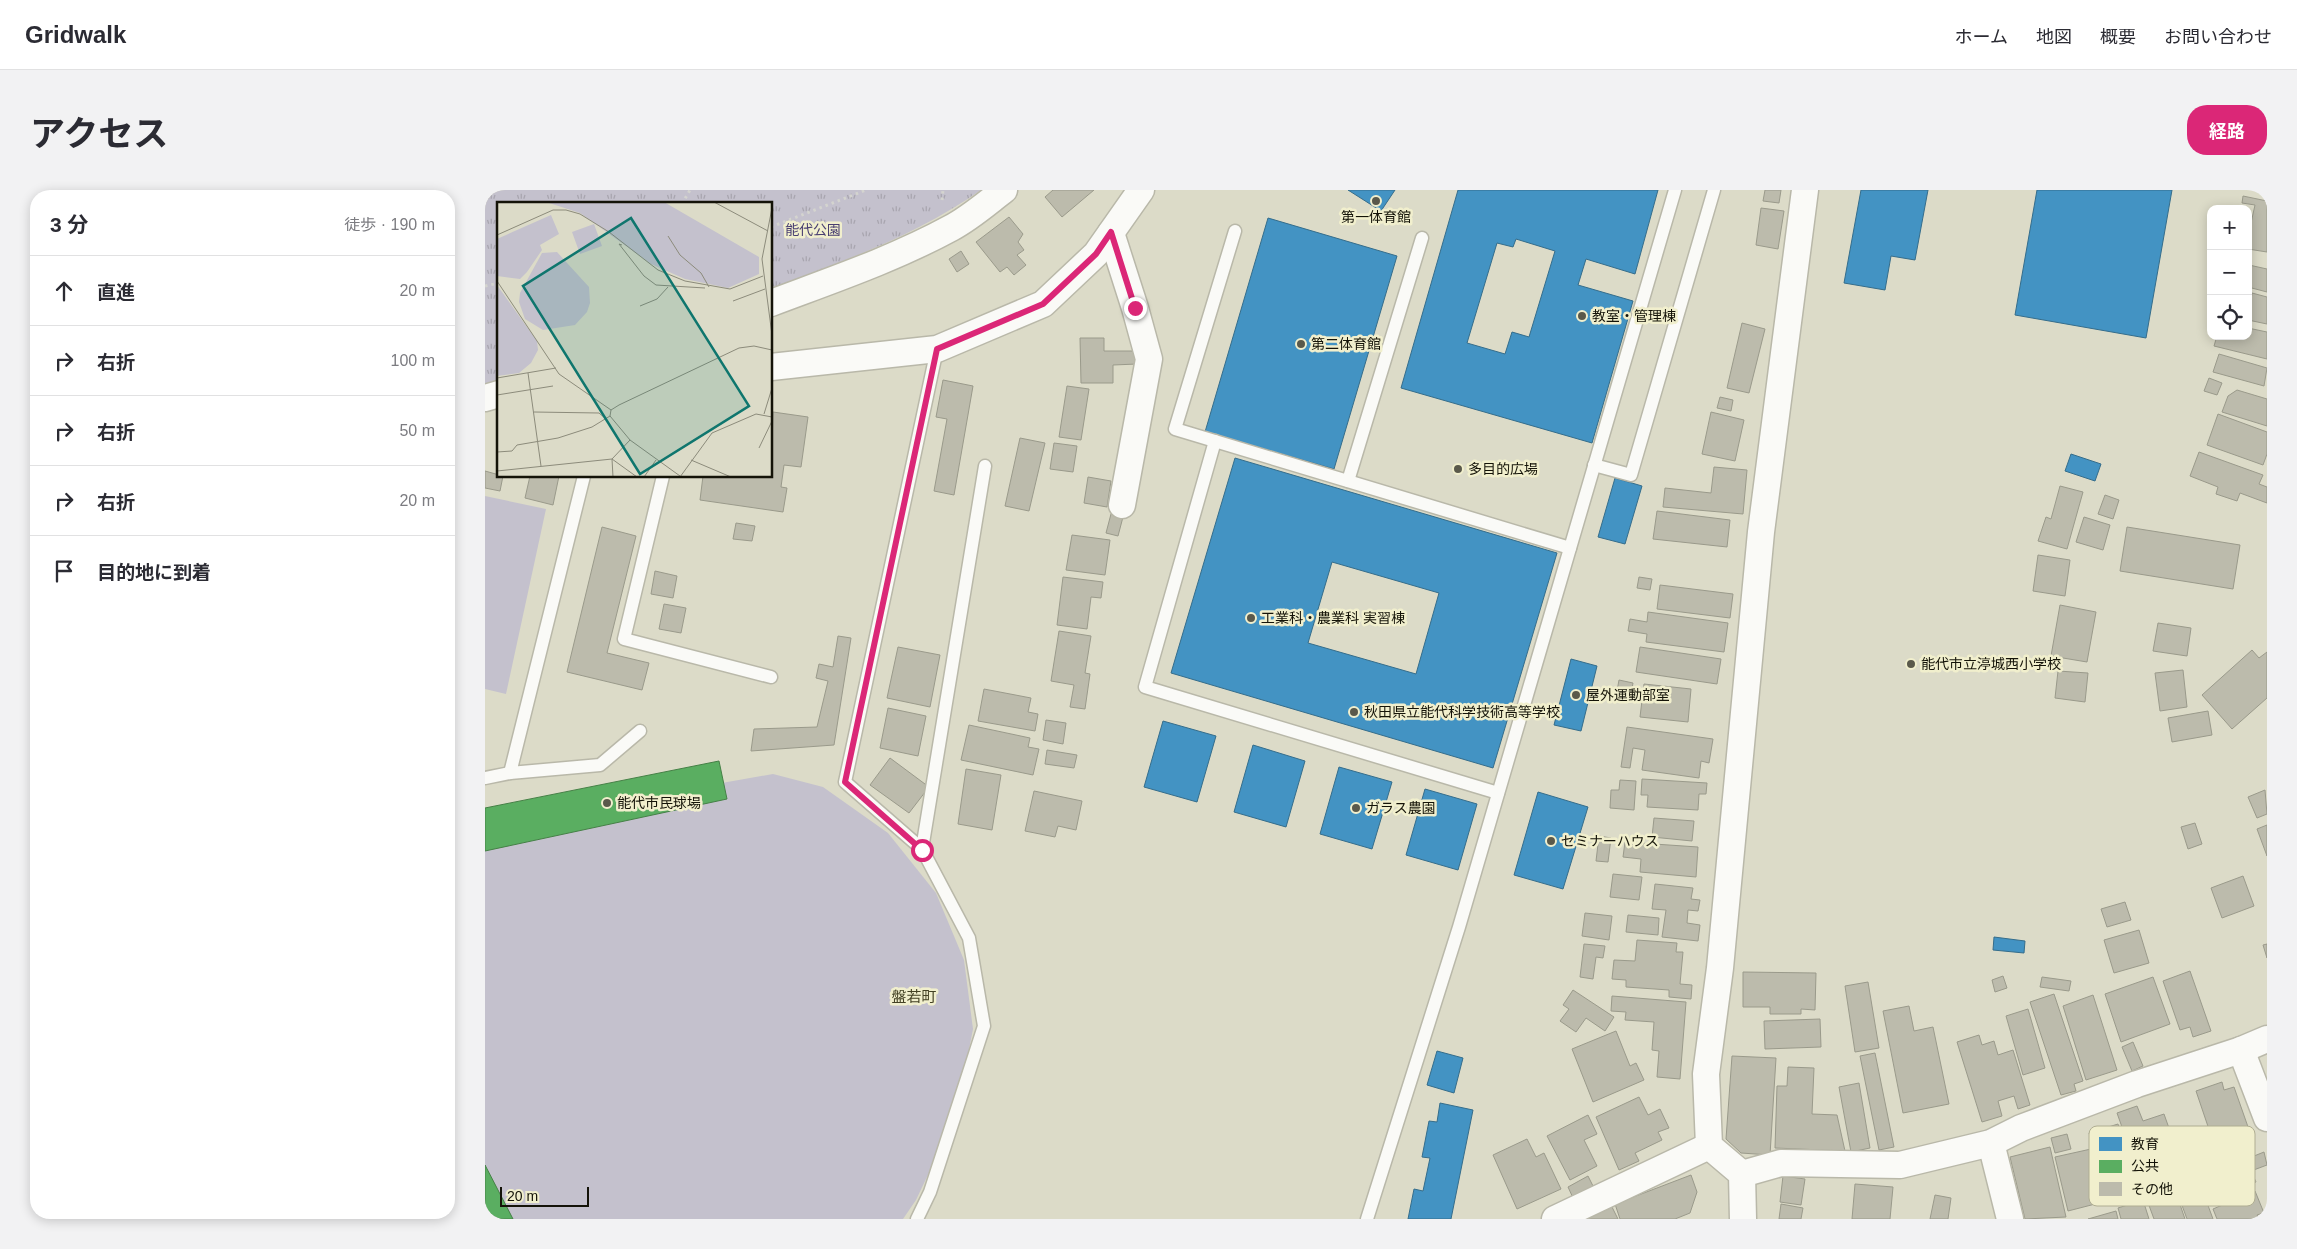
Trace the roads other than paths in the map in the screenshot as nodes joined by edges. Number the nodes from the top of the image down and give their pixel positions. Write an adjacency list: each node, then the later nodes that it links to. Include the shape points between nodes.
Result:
1 (1004, 190): 9 (street, via 937,235 885,260)
2 (1141, 190): 7 (street)
3 (1675, 190): 13 (lane)
4 (1714, 190): 13 (lane, via 1631,475)
5 (1805, 190): 30 (street, via 1761,532 1720,968 1706,1074)
6 (1235, 231): 12 (lane, via 1175,430)
7 (1111, 232): 10 (street, via 1096,254 1043,304); 18 (street, via 1149,360)
8 (1422, 238): 17 (lane)
9 (773, 302)
10 (937, 349): 11 (street); 25 (lane, via 845,782)
11 (773, 367)
12 (1215, 441): 17 (lane); 24 (lane, via 1145,687)
13 (1594, 465): 19 (lane)
14 (985, 466): 25 (lane)
15 (584, 478): 22 (lane)
16 (663, 478): 20 (lane, via 624,639)
17 (1348, 481): 19 (lane)
18 (1122, 505)
19 (1570, 548): 24 (lane)
20 (771, 677)
21 (641, 731): 22 (lane, via 600,765)
22 (510, 773): 23 (lane)
23 (485, 778)
24 (1498, 793): 34 (lane)
25 (922, 850): 33 (lane, via 969,938 984,1026 930,1192)
26 (2267, 1039): 27 (street)
27 (2241, 1050): 28 (street); 29 (street, via 2137,1084 2021,1128)
28 (2267, 1118)
29 (1991, 1143): 31 (street, via 1900,1165 1781,1164); 36 (street)
30 (1709, 1146): 31 (street); 35 (street)
31 (1742, 1174): 32 (street)
32 (1736, 1218)
33 (917, 1219)
34 (1367, 1219)
35 (1555, 1219)
36 (2010, 1219)

